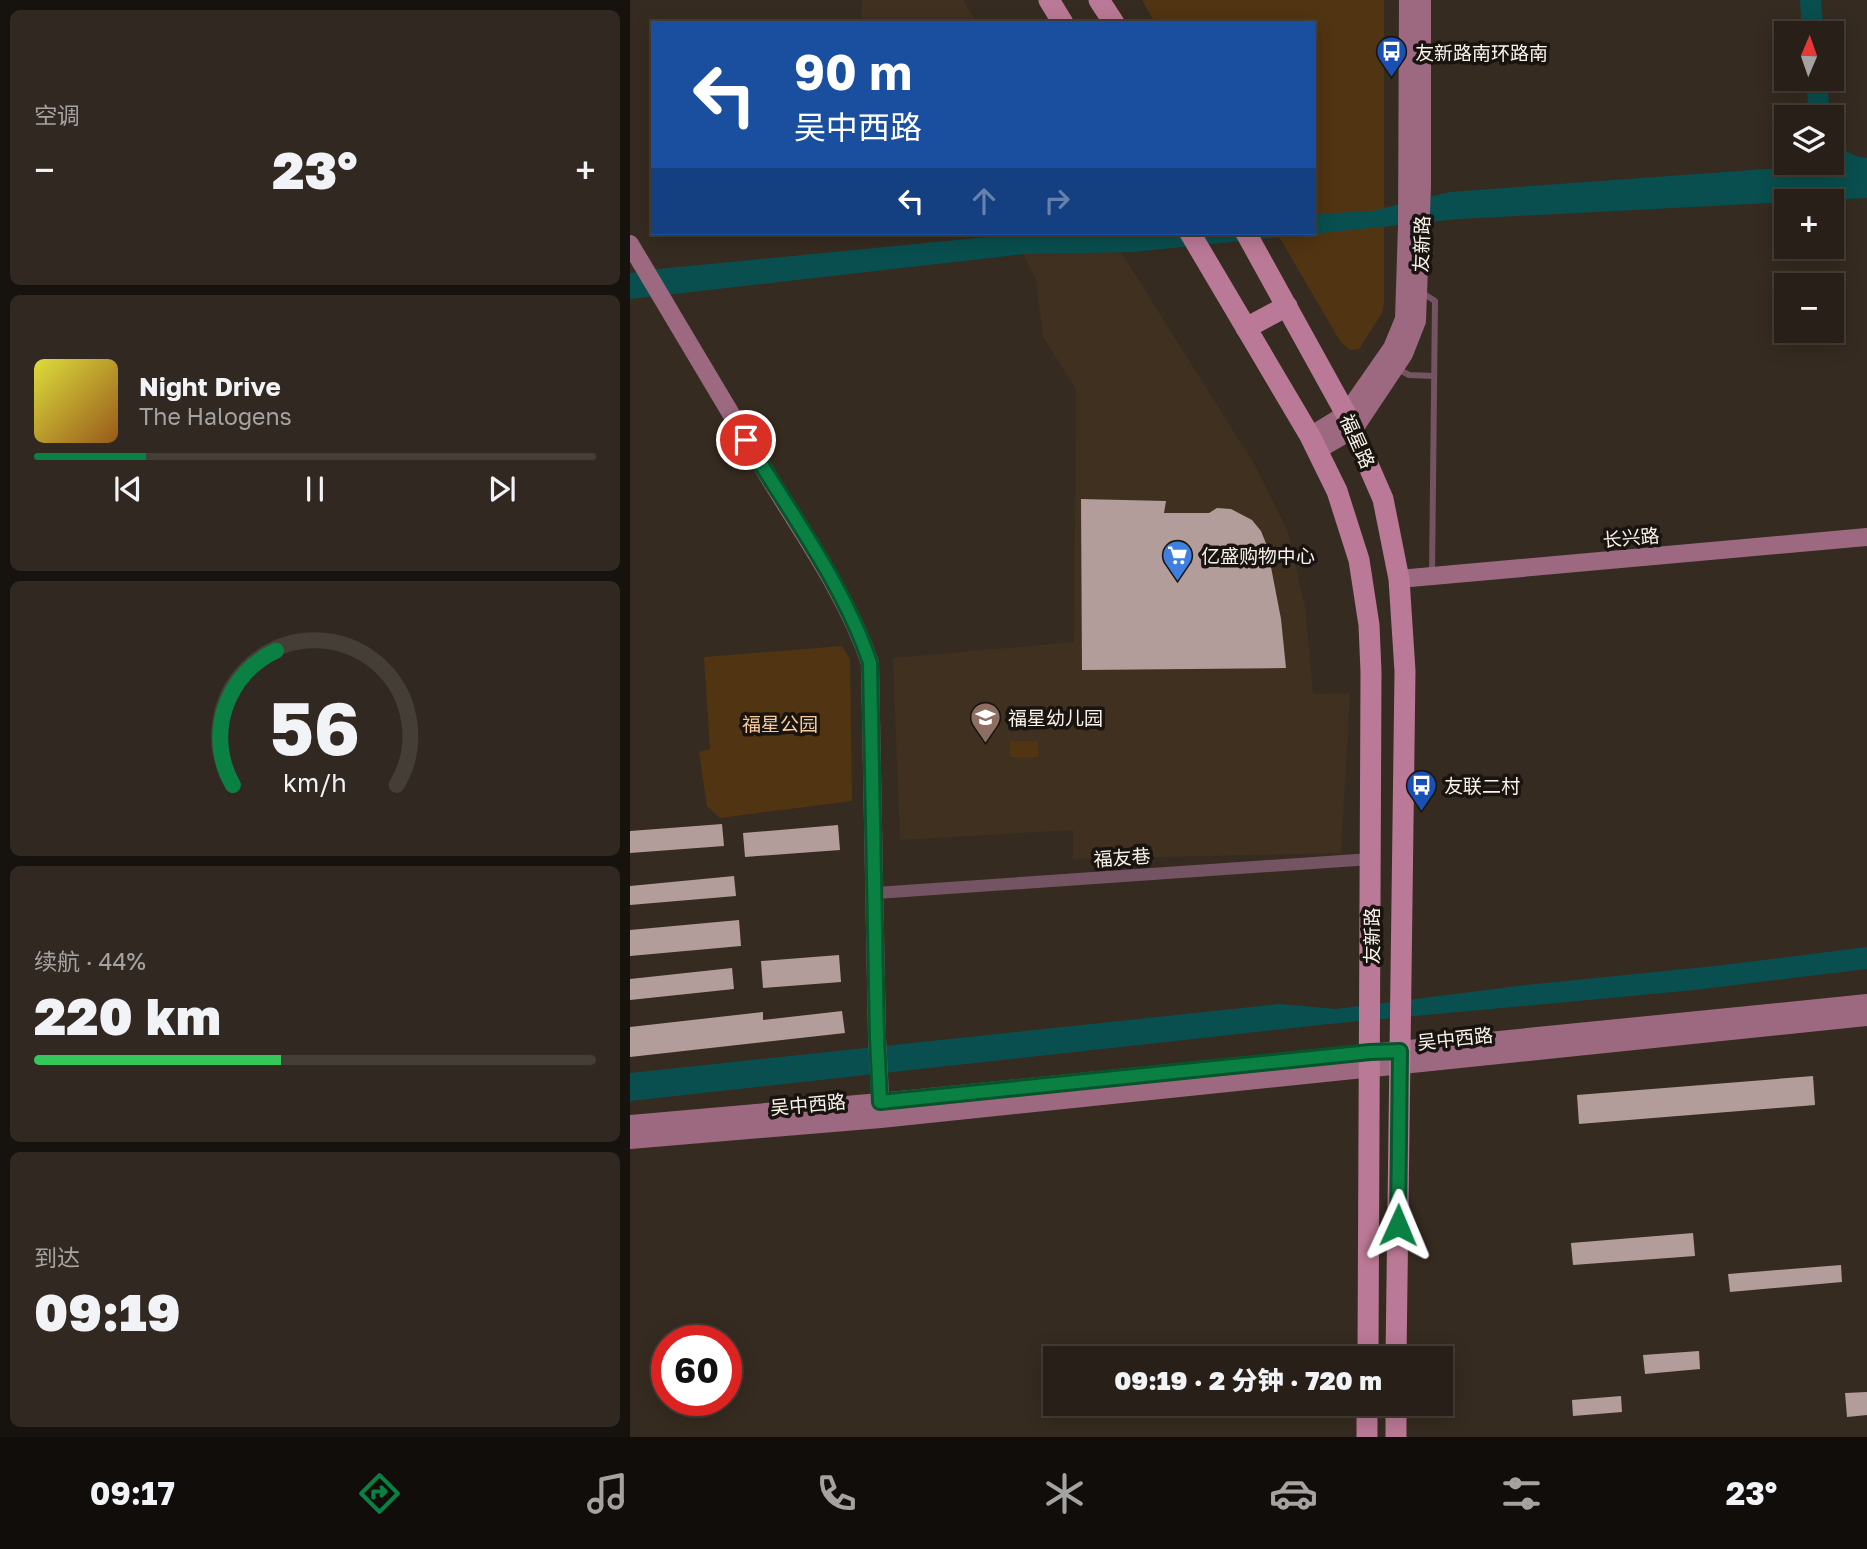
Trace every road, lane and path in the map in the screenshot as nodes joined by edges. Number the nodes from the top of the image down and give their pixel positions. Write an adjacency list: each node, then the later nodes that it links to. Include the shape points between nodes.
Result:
1 (1049, 0): 5 (main road)
2 (1099, 0): 6 (main road)
3 (1408, 0): 7 (main road, 友新路)
4 (1422, 0): 7 (main road, 友新路)
5 (1062, 21)
6 (1113, 21)
7 (1415, 185): 8 (main road, 友新路)
8 (1414, 228): 12 (main road, 友新路); 17 (main road, 友新路, via 1402,327)
9 (1192, 235): 14 (main road, 福星路)
10 (1249, 237): 13 (main road, 福星路)
11 (630, 244): 25 (main road, via 861,635 870,663)
12 (1419, 291): 15 (main road, 友新路, via 1413,332); 16 (lane, via 1435,301)
13 (1287, 306): 14 (main road); 17 (main road, 福星路)
14 (1247, 328): 18 (main road, 福星路)
15 (1395, 368): 16 (lane, via 1409,375); 17 (main road, 友新路)
16 (1434, 376): 21 (lane)
17 (1350, 422): 18 (main road, 友新路); 22 (main road, 福星路, via 1383,499)
18 (1314, 443): 19 (main road, 福星路)
19 (1346, 516): 24 (main road, 友新路, via 1359,560 1371,638)
20 (1867, 537): 21 (main road, 长兴路)
21 (1432, 576): 22 (main road, 长兴路)
22 (1399, 579): 23 (main road, 福星路)
23 (1405, 671): 28 (main road, 友新路)
24 (1371, 859): 25 (street, 福友巷); 29 (main road, 友新路)
25 (876, 893): 30 (main road)
26 (1867, 1003): 28 (main road, 吴中西路)
27 (1867, 1017): 28 (main road, 吴中西路)
28 (1400, 1049): 29 (main road, 吴中西路); 34 (main road, 友新路)
29 (1370, 1050): 30 (main road, 吴中西路); 33 (main road, 友新路)
30 (881, 1111): 31 (main road, 吴中西路); 32 (main road, 吴中西路)
31 (630, 1124)
32 (630, 1140)
33 (1368, 1346)
34 (1396, 1346)
35 (1367, 1416): 37 (main road)
36 (1396, 1416): 38 (main road)
37 (1367, 1437)
38 (1396, 1437)

